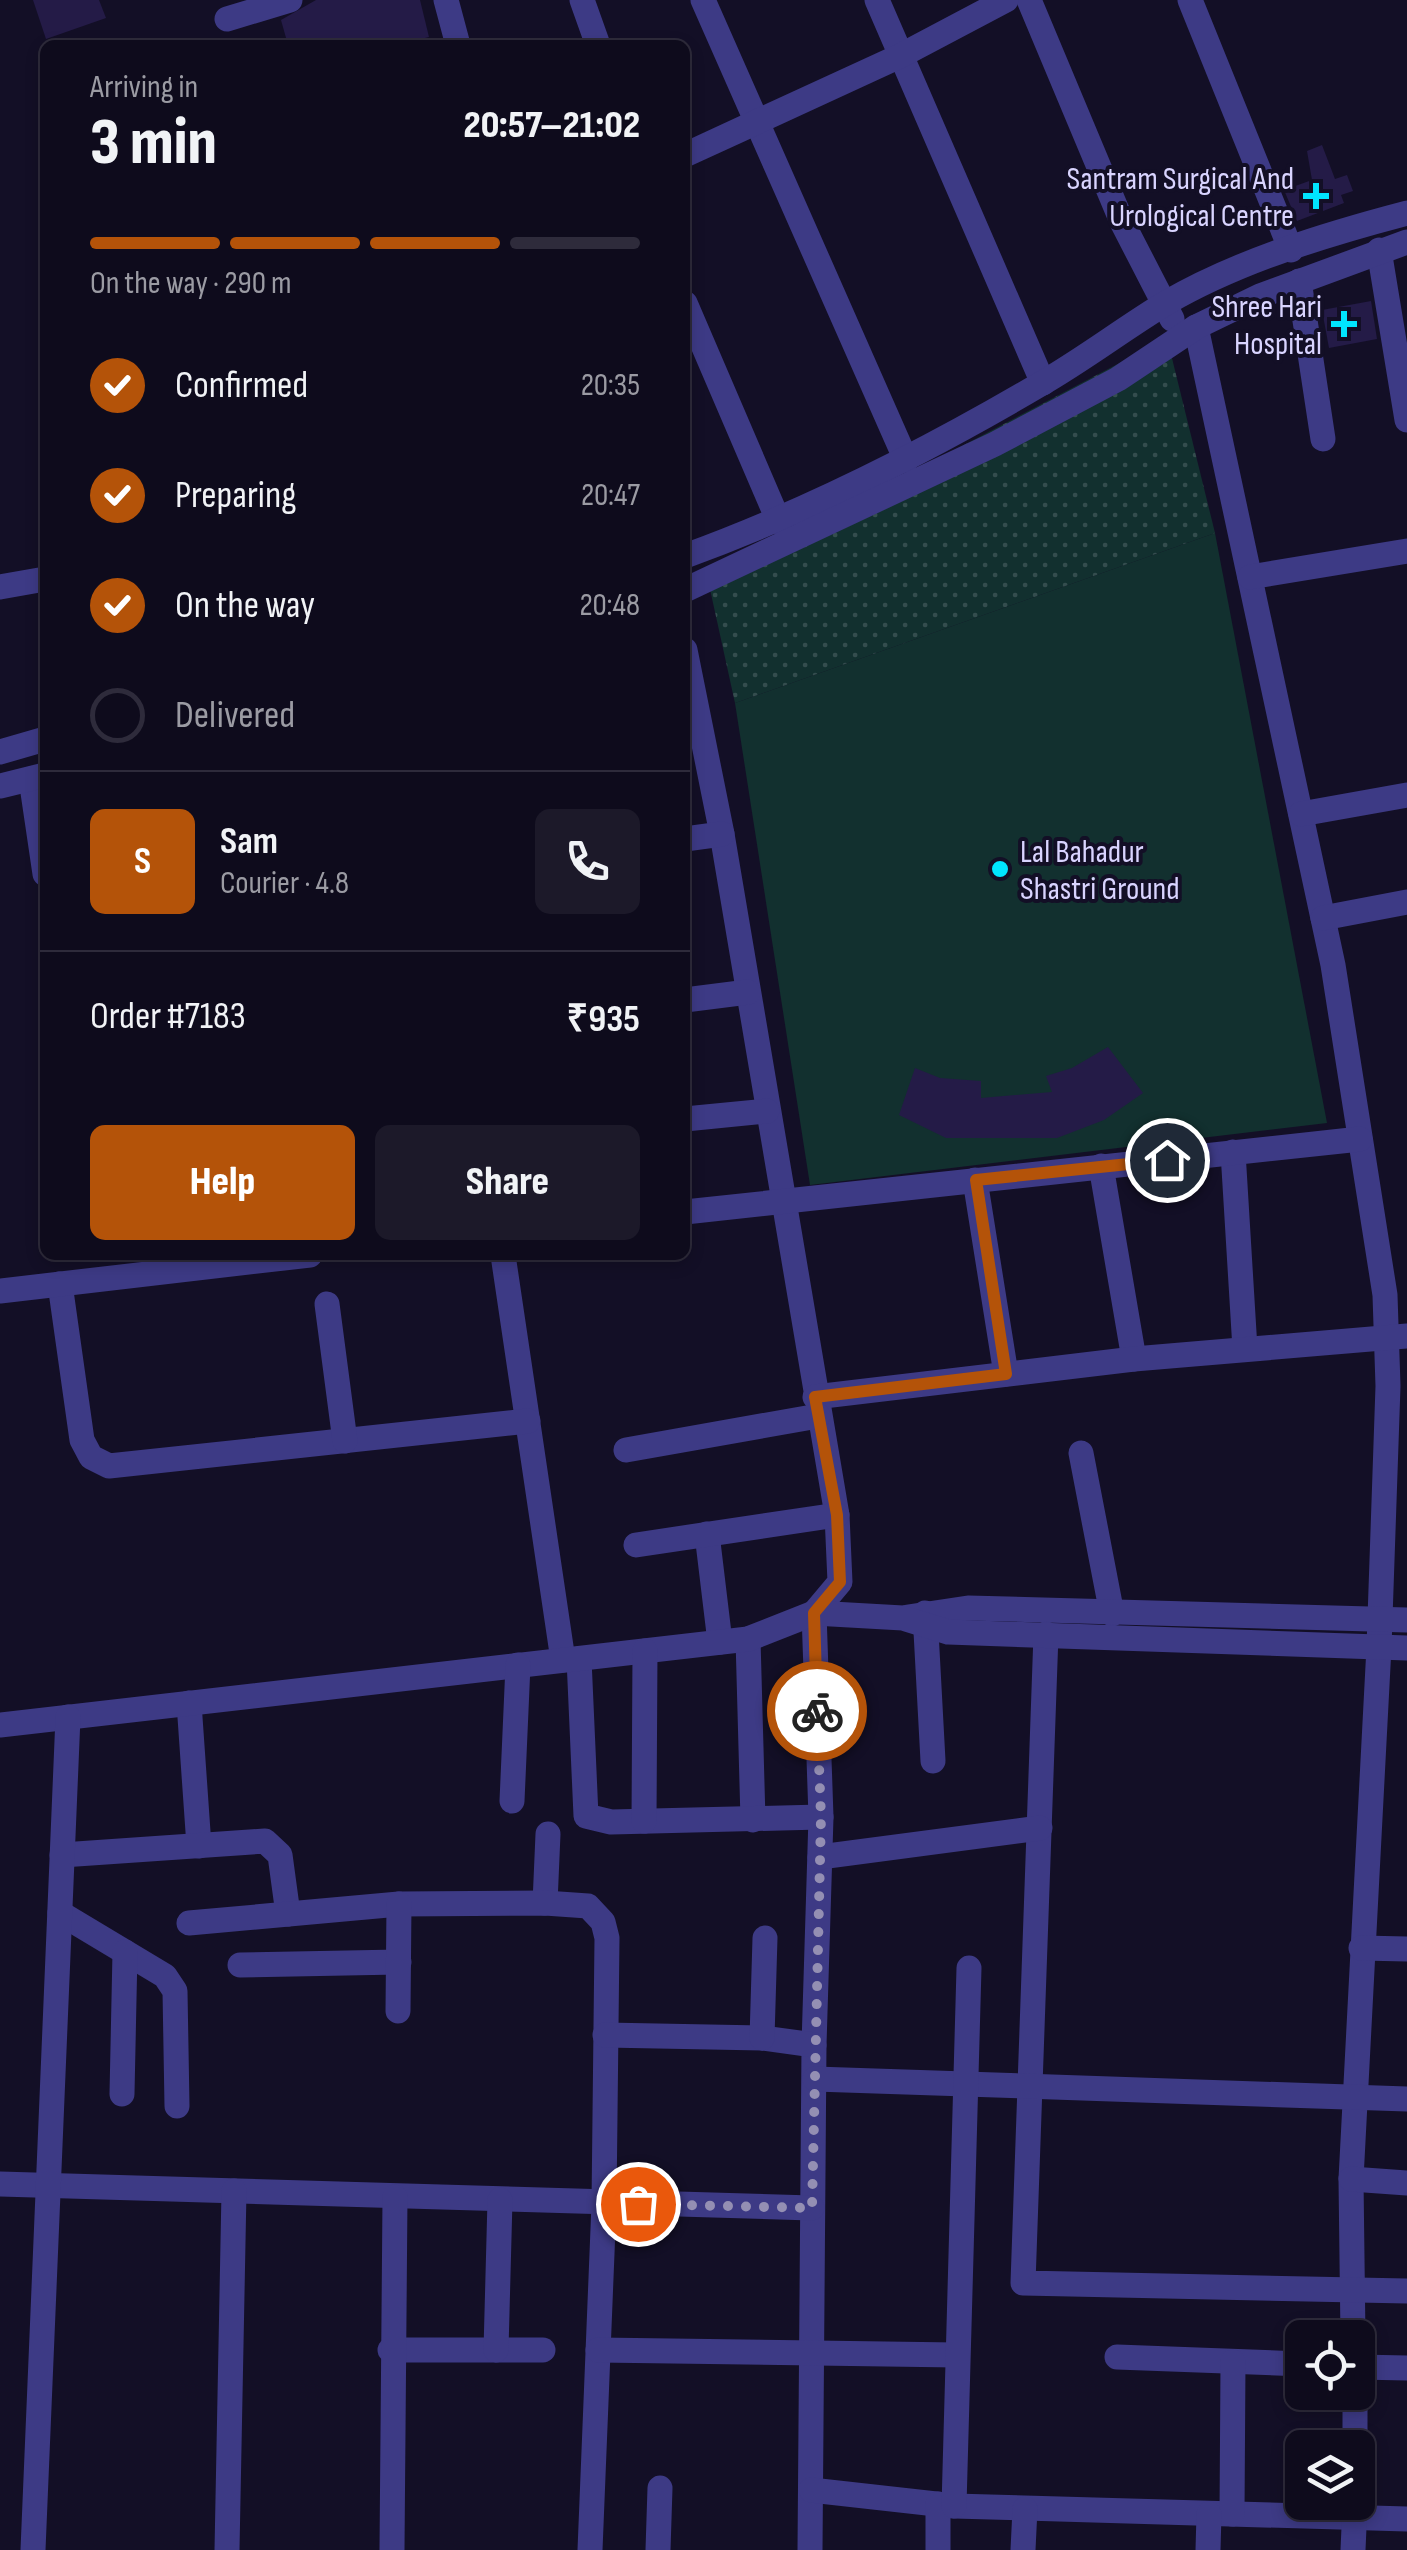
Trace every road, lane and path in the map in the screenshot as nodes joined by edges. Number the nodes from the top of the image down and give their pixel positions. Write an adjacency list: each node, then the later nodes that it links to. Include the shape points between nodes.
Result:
1 (290, 0): 9 (street)
2 (446, 0): 10 (street)
3 (582, 0): 11 (street)
4 (702, 0): 13 (street)
5 (877, 0): 12 (street)
6 (1006, 0): 12 (street)
7 (1030, 0): 20 (street, via 1122,222)
8 (1190, 0): 17 (street)
9 (226, 18)
10 (457, 40)
11 (596, 40)
12 (900, 56): 13 (street); 23 (street)
13 (758, 124): 14 (street); 26 (street)
14 (690, 154)
15 (1407, 213): 17 (street)
16 (1407, 242): 18 (street)
17 (1291, 250): 20 (street)
18 (1379, 250): 19 (street); 24 (street)
19 (1299, 281): 22 (street); 25 (street)
20 (1165, 304): 22 (street); 23 (street)
21 (690, 315): 27 (street)
22 (1189, 332): 30 (street); 33 (street, via 1118,379 996,444)
23 (1043, 383): 26 (street)
24 (1407, 420)
25 (1323, 439)
26 (906, 460): 27 (street)
27 (779, 522): 29 (street)
28 (1407, 551): 30 (street)
29 (690, 554)
30 (1250, 577): 41 (street)
31 (40, 580): 32 (street)
32 (0, 588)
33 (690, 588)
34 (692, 717): 42 (street)
35 (40, 740): 36 (street)
36 (0, 752)
37 (38, 777): 38 (street); 40 (street)
38 (0, 786)
39 (1407, 795): 41 (street)
40 (40, 805)
41 (1301, 814): 45 (street)
42 (722, 834): 43 (street); 46 (street)
43 (690, 838)
44 (1407, 902): 45 (street)
45 (1323, 918): 50 (street)
46 (748, 992): 47 (street); 48 (street)
47 (690, 999)
48 (767, 1111): 49 (street); 54 (street)
49 (690, 1119)
50 (1360, 1138): 51 (street); 61 (street)
51 (1233, 1152): 52 (street); 62 (street)
52 (1101, 1166): 53 (street); 63 (street)
53 (976, 1180): 54 (street); 64 (street)
54 (782, 1201): 55 (street); 65 (street)
55 (690, 1211)
56 (267, 1260): 58 (street)
57 (504, 1260): 66 (street)
58 (60, 1284): 59 (street); 67 (street, via 82,1440 91,1457 109,1466)
59 (0, 1291)
60 (327, 1304): 67 (street)
61 (1397, 1336): 62 (street); 75 (street)
62 (1245, 1348): 63 (street)
63 (1134, 1359): 64 (street)
64 (1006, 1374): 65 (street)
65 (817, 1407): 68 (street); 70 (street)
66 (528, 1421): 67 (street); 84 (street)
67 (345, 1441)
68 (626, 1450)
69 (1081, 1453): 74 (street)
70 (837, 1515): 71 (street); 73 (street, via 840,1582)
71 (707, 1534): 72 (street); 80 (street)
72 (636, 1545)
73 (814, 1613): 76 (street); 79 (street); 91 (street)
74 (1112, 1614): 75 (street); 76 (street, via 968,1608)
75 (1380, 1618): 77 (street); 81 (street)
76 (918, 1619): 78 (street, via 948,1632); 89 (street)
77 (1407, 1620)
78 (1046, 1634): 81 (street); 94 (street)
79 (748, 1639): 80 (street); 92 (street)
80 (720, 1642): 83 (street)
81 (1379, 1647): 82 (street); 105 (street)
82 (1407, 1648)
83 (645, 1651): 84 (street); 93 (street)
84 (571, 1659): 85 (street); 93 (street, via 586,1816)
85 (518, 1666): 86 (street); 90 (street)
86 (190, 1703): 87 (street); 96 (street)
87 (68, 1717): 88 (street); 97 (street)
88 (0, 1725)
89 (932, 1761)
90 (512, 1801)
91 (821, 1817): 92 (street); 98 (street)
92 (753, 1820): 93 (street)
93 (644, 1821)
94 (1040, 1828): 98 (street); 117 (street)
95 (548, 1834): 99 (street)
96 (200, 1846): 97 (street); 102 (street, via 274,1846 285,1870)
97 (62, 1855): 101 (street)
98 (820, 1858): 114 (street)
99 (545, 1903): 100 (street); 112 (street, via 588,1906 604,1922)
100 (399, 1904): 102 (street); 108 (street)
101 (60, 1913): 107 (street); 125 (street)
102 (288, 1914): 103 (street)
103 (189, 1923)
104 (765, 1938): 113 (street)
105 (1361, 1948): 106 (street); 119 (street)
106 (1407, 1949)
107 (125, 1952): 118 (street); 121 (street, via 165,1976 175,1991)
108 (399, 1962): 109 (street); 111 (street)
109 (240, 1965)
110 (969, 1968): 116 (street)
111 (398, 2011)
112 (605, 2035): 113 (street); 129 (street)
113 (762, 2038): 114 (street)
114 (814, 2045): 115 (street)
115 (814, 2079): 116 (street); 130 (street)
116 (963, 2082): 117 (street); 139 (street)
117 (1032, 2088): 119 (street); 131 (street, via 1022,2282)
118 (122, 2094)
119 (1357, 2098): 120 (street); 122 (street)
120 (1407, 2099)
121 (176, 2106)
122 (1351, 2179): 123 (street); 131 (street)
123 (1407, 2183)
124 (0, 2184): 125 (street)
125 (48, 2186): 126 (street); 154 (street)
126 (234, 2191): 127 (street); 155 (street)
127 (394, 2197): 128 (street); 134 (street)
128 (500, 2200): 129 (street); 135 (street)
129 (604, 2204): 130 (street); 137 (street)
130 (812, 2208): 138 (street)
131 (1349, 2287): 132 (street); 133 (street)
132 (1407, 2291)
133 (1352, 2320)
134 (390, 2350): 135 (street); 156 (street)
135 (496, 2350): 136 (street)
136 (544, 2350)
137 (598, 2350): 138 (street); 157 (street)
138 (814, 2356): 139 (street); 146 (street)
139 (957, 2356): 147 (street)
140 (1117, 2357): 141 (street)
141 (1233, 2362): 142 (street); 150 (street)
142 (1285, 2364)
143 (1375, 2367): 144 (street)
144 (1407, 2368)
145 (660, 2488): 158 (street)
146 (811, 2490): 147 (street); 159 (street)
147 (946, 2505): 148 (street); 160 (street)
148 (1026, 2508): 150 (street); 161 (street)
149 (1285, 2512): 150 (street)
150 (1220, 2514): 162 (street)
151 (1375, 2514): 153 (street)
152 (1354, 2520): 163 (street)
153 (1407, 2520)
154 (33, 2550)
155 (227, 2550)
156 (392, 2550)
157 (590, 2550)
158 (658, 2550)
159 (810, 2550)
160 (938, 2550)
161 (1023, 2550)
162 (1208, 2550)
163 (1353, 2550)

